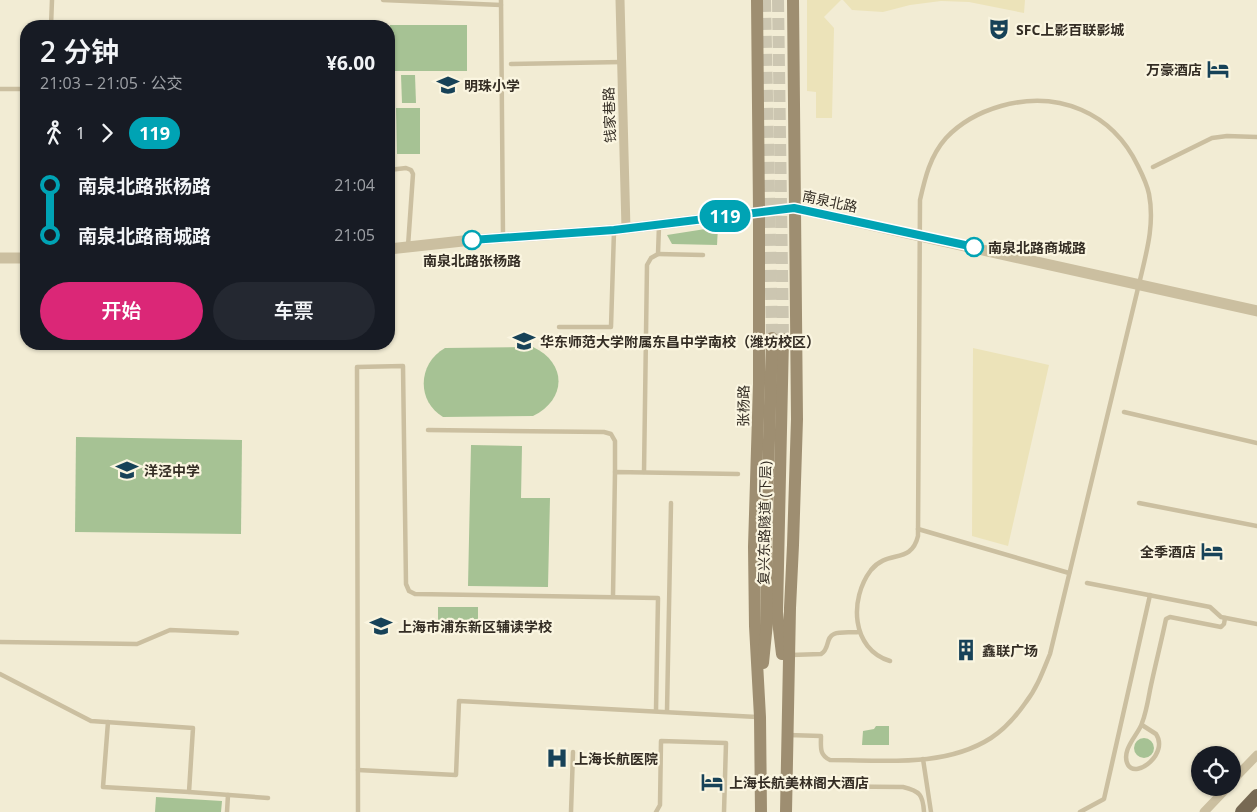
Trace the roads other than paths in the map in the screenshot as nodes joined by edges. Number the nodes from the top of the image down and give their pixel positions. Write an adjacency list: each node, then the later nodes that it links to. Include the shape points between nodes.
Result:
1 (52, 0): 7 (lane)
2 (383, 0): 6 (lane)
3 (620, 0): 8 (street, 钱家巷路)
4 (757, 0): 16 (main road, 张杨路)
5 (793, 0): 15 (main road)
6 (502, 2): 21 (lane)
7 (51, 20)
8 (622, 62): 9 (lane); 18 (street, 钱家巷路)
9 (511, 64)
10 (0, 89): 11 (lane)
11 (20, 89)
12 (1257, 137): 13 (lane, via 1212,138)
13 (1154, 168)
14 (395, 169): 22 (lane, via 406,168 413,174)
15 (794, 208): 16 (street, 南泉北路); 20 (street, 南泉北路); 50 (main road, via 797,419)
16 (759, 212): 17 (street, 南泉北路); 53 (main road, 张杨路, via 759,384 754,547)
17 (659, 224): 18 (street, 南泉北路); 24 (lane)
18 (626, 229): 19 (street, 南泉北路)
19 (614, 230): 21 (street, 南泉北路); 30 (lane, via 611,327)
20 (920, 235): 28 (street, 南泉北路); 28 (lane, via 920,200 925,175 946,138 976,115 995,108 1038,100 1061,103 1084,110 1106,123 1121,137 1142,175 1149,193 1151,217); 40 (lane)
21 (503, 238): 22 (street, 南泉北路)
22 (408, 247): 23 (street, 南泉北路)
23 (395, 248)
24 (658, 254): 25 (lane); 35 (lane, via 647,265)
25 (703, 255)
26 (0, 258): 27 (street)
27 (20, 258)
28 (1139, 284): 29 (street, 南泉北路); 41 (lane)
29 (1257, 310)
30 (559, 327)
31 (1124, 412): 33 (lane)
32 (428, 430): 34 (lane, via 604,432 611,434 615,441)
33 (1257, 443)
34 (615, 472): 35 (lane); 44 (lane)
35 (644, 472): 36 (lane)
36 (738, 474)
37 (671, 503): 56 (lane)
38 (1139, 503): 39 (lane)
39 (1257, 526)
40 (918, 529): 41 (lane); 47 (lane, via 916,544 910,552 881,561 864,582 857,609)
41 (1069, 573): 63 (lane, via 1050,654 1028,701 992,738 940,758)
42 (1086, 583): 43 (lane)
43 (1150, 595): 45 (lane, via 1210,607 1218,616); 81 (lane, via 1104,799)
44 (613, 596): 55 (lane, via 658,598); 64 (lane, via 415,594 409,591 406,584 403,366 357,367)
45 (1225, 618): 46 (lane); 59 (lane, via 1221,626 1166,619)
46 (1257, 624)
47 (859, 632): 50 (lane, via 832,636 821,654); 51 (lane, via 871,650)
48 (237, 633): 49 (lane, via 170,630 137,644)
49 (0, 642)
50 (788, 655): 54 (main road)
51 (890, 661)
52 (0, 674): 58 (lane, via 85,719)
53 (758, 703): 54 (main road, 复兴东路隧道 (下层), via 767,624 766,542 777,338 777,612); 57 (main road, 张杨路)
54 (787, 706): 60 (main road)
55 (656, 710): 56 (lane); 64 (lane, via 459,701 456,775)
56 (667, 711): 57 (lane)
57 (760, 717): 77 (main road, 张杨路)
58 (108, 722): 67 (lane, via 193,728); 67 (lane, via 103,787)
59 (1142, 725): 59 (lane, via 1131,739 1128,752 1129,766 1134,768 1150,763 1160,747 1156,734)
60 (787, 735): 63 (lane, via 821,736 821,752 830,760); 66 (main road)
61 (573, 752): 74 (lane)
62 (1257, 755): 65 (street)
63 (923, 759): 80 (lane)
64 (358, 770): 73 (lane)
65 (1241, 772)
66 (787, 786): 78 (main road); 79 (lane, via 903,786 919,793 924,801)
67 (189, 792): 68 (lane)
68 (228, 795): 71 (lane); 72 (lane)
69 (1219, 796): 82 (street)
70 (1257, 796): 83 (main road)
71 (268, 798)
72 (227, 812)
73 (358, 812)
74 (572, 812)
75 (656, 812): 76 (lane, via 660,805 661,741 726,743)
76 (724, 812)
77 (761, 812)
78 (786, 812)
79 (924, 812)
80 (931, 812)
81 (1080, 812)
82 (1204, 812)
83 (1242, 812)

